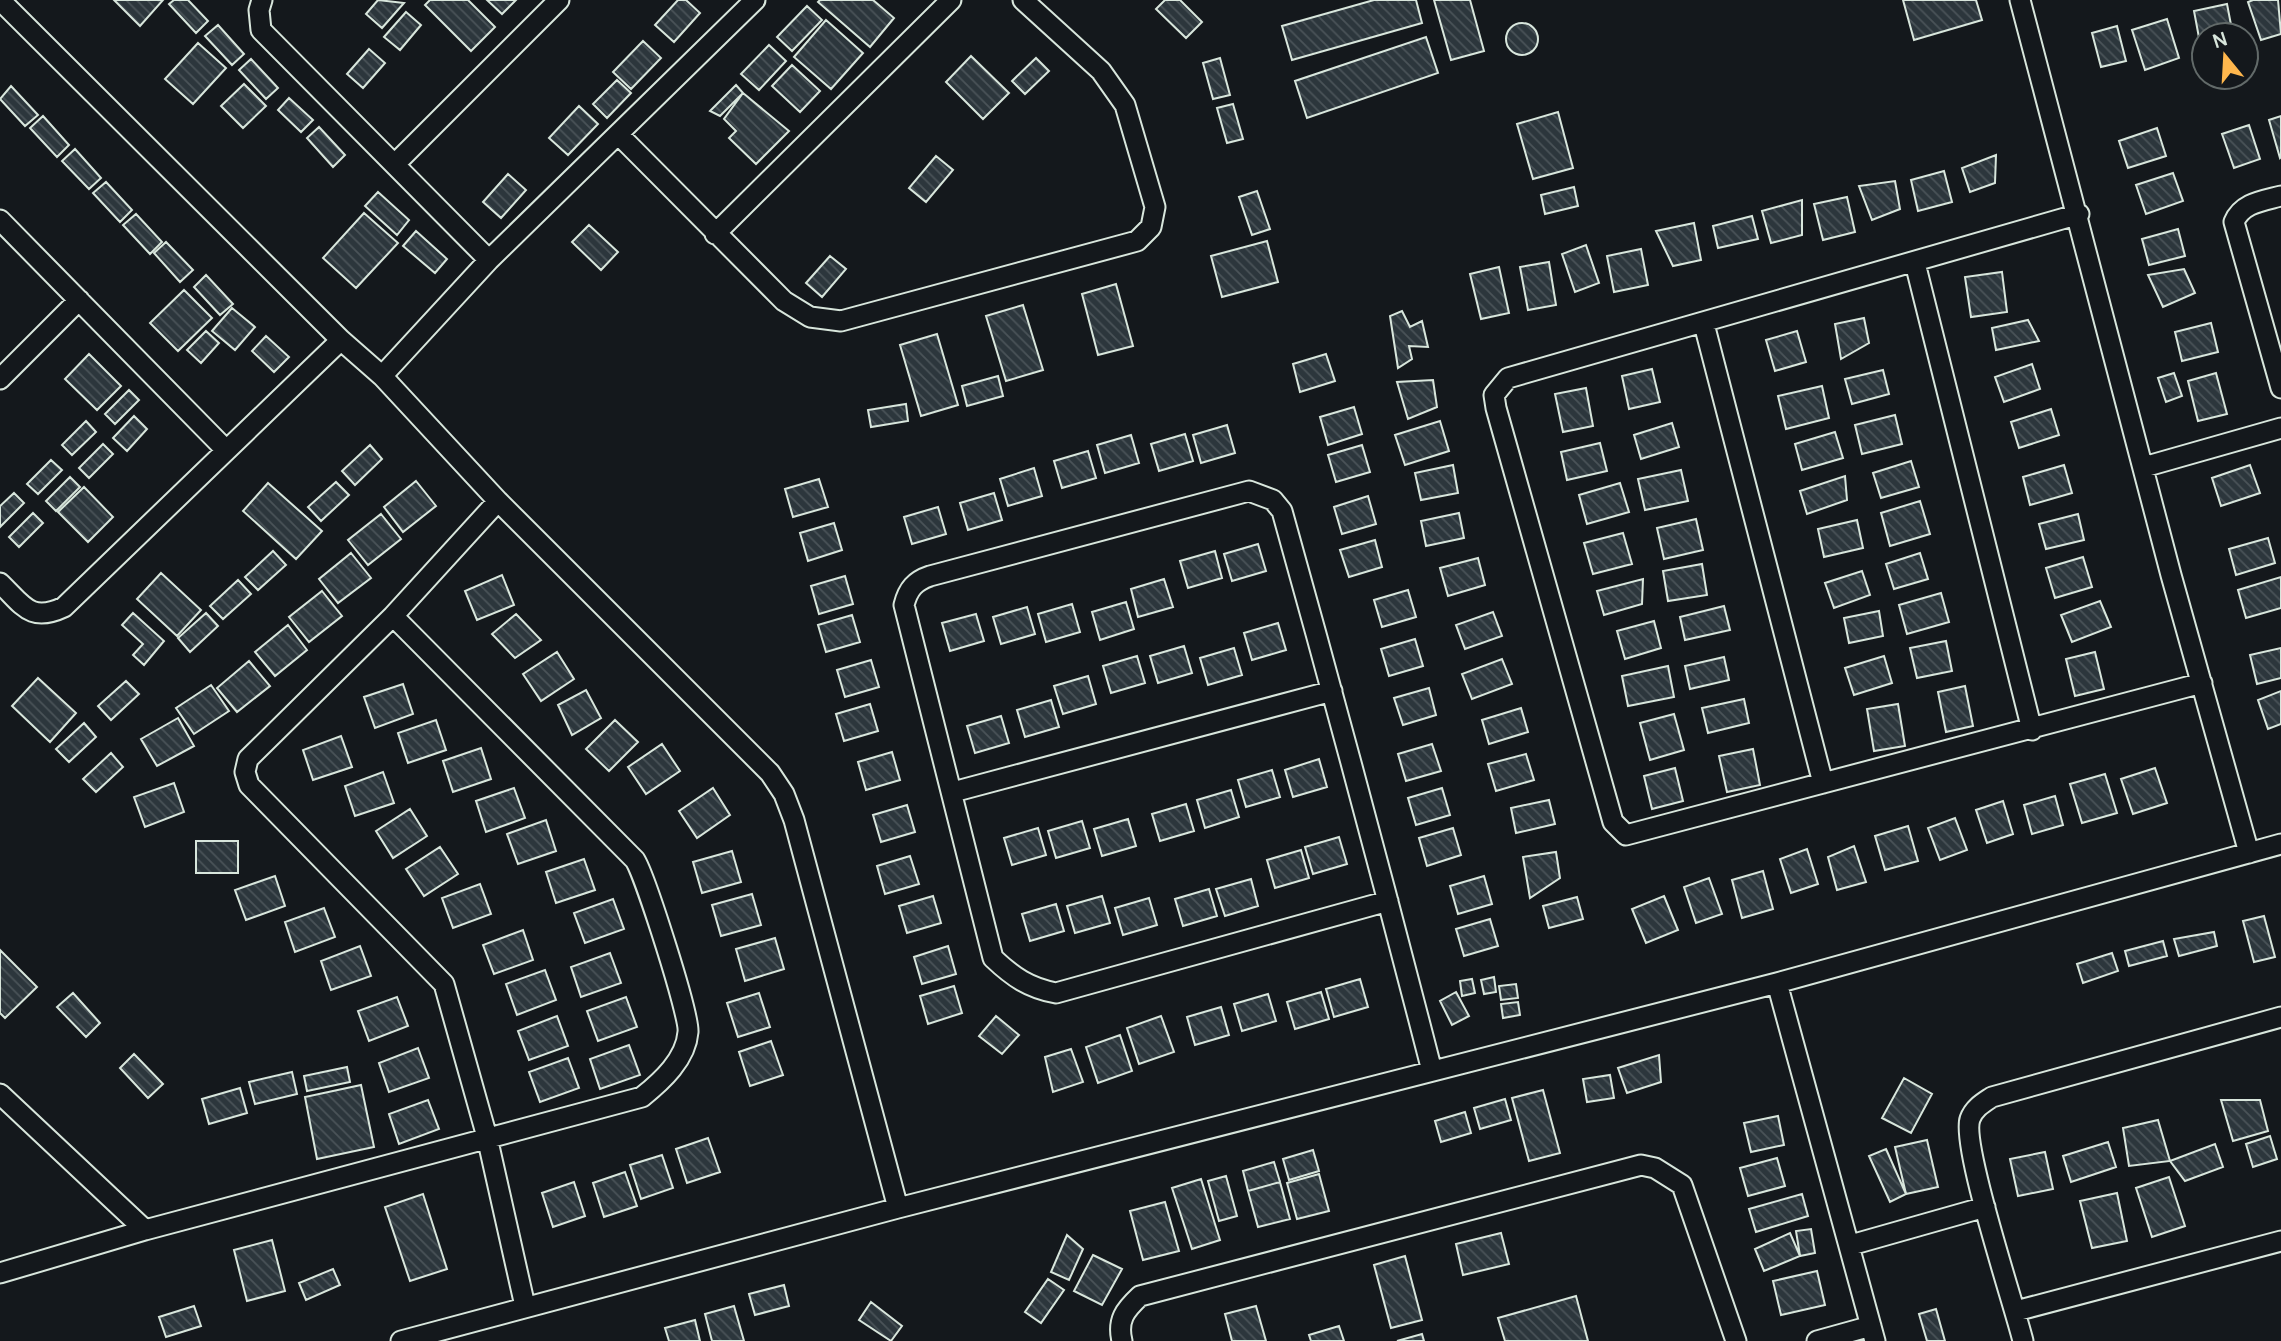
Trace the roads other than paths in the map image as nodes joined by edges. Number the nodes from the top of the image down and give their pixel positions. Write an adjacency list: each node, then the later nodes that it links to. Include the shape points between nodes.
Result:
1 (0, 0): 18 (street)
2 (262, 0): 9 (street, via 261,30)
3 (559, 0): 9 (street)
4 (755, 0): 8 (street)
5 (951, 0): 13 (street)
6 (1023, 0): 13 (street, via 1101,71 1125,105 1155,207 1151,227 1137,241 841,321 810,317 784,302)
7 (2020, 0): 11 (street)
8 (618, 134): 13 (street); 14 (street)
9 (395, 164): 14 (street)
10 (2281, 196): 21 (street, via 2250,204 2238,212 2234,222)
11 (2079, 214): 15 (street); 24 (street)
12 (0, 220): 16 (street)
13 (715, 234)
14 (489, 260): 19 (street)
15 (1915, 263): 17 (street); 30 (street)
16 (79, 300): 20 (street); 23 (street)
17 (1704, 324): 31 (street); 31 (street, via 1508,378 1494,395 1496,408 1616,826 1633,835)
18 (341, 340): 19 (street); 23 (street)
19 (382, 376): 25 (street)
20 (0, 379)
21 (2281, 388)
22 (2281, 428): 24 (street)
23 (226, 450): 26 (street, via 64,607 48,615 31,613)
24 (2144, 467): 28 (street)
25 (498, 501): 27 (street); 42 (street, via 770,773 784,794)
26 (0, 583)
27 (393, 616): 40 (street, via 248,759 245,772 249,785 443,984); 40 (street, via 635,860 647,884 689,1031 665,1078 642,1097)
28 (2202, 683): 30 (street); 34 (street)
29 (1332, 691): 32 (street); 32 (street, via 1282,511 1273,499 1249,491 919,580 907,592 904,605); 35 (street)
30 (2032, 730): 31 (street)
31 (1822, 783)
32 (953, 792): 35 (street, via 993,958 1033,989 1056,993)
33 (2281, 844): 34 (street)
34 (2249, 853): 36 (street)
35 (1388, 901): 38 (street)
36 (1777, 983): 38 (street); 45 (street)
37 (2281, 1017): 41 (street, via 1992,1097 1977,1107 1968,1132)
38 (1432, 1071): 42 (street)
39 (0, 1094): 43 (street)
40 (487, 1138): 43 (street); 47 (street)
41 (1985, 1207): 45 (street); 48 (street)
42 (898, 1208): 47 (street)
43 (145, 1230): 46 (street)
44 (2281, 1241): 48 (street)
45 (1851, 1245): 49 (street)
46 (0, 1273)
47 (525, 1306): 50 (street)
48 (2016, 1311): 54 (street)
49 (1873, 1334): 53 (street)
50 (401, 1341)
51 (1122, 1341): 52 (street, via 1119,1328 1124,1312 1140,1296 1641,1166 1655,1168 1682,1185)
52 (1736, 1341)
53 (1816, 1341)
54 (2024, 1341)

